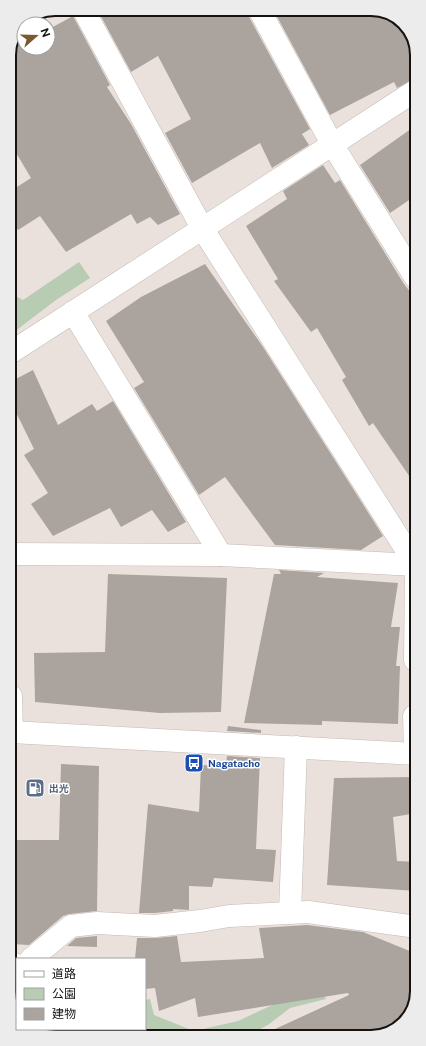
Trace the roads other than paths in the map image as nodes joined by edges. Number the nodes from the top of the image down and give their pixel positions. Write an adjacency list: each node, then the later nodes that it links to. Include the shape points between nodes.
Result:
1 (87, 16): 5 (street)
2 (263, 16): 4 (street)
3 (410, 94): 4 (street)
4 (332, 144): 5 (street); 6 (street)
5 (202, 228): 7 (street); 11 (street)
6 (410, 269)
7 (73, 312): 8 (street); 10 (street)
8 (16, 349)
9 (16, 554): 10 (street)
10 (221, 555): 12 (street)
11 (410, 556)
12 (410, 565)
13 (16, 732): 14 (street)
14 (296, 747): 15 (street); 16 (street)
15 (410, 754)
16 (290, 913): 17 (street, via 308,912); 18 (street, via 229,916 155,926 97,922 71,926)
17 (410, 926)
18 (33, 958)

